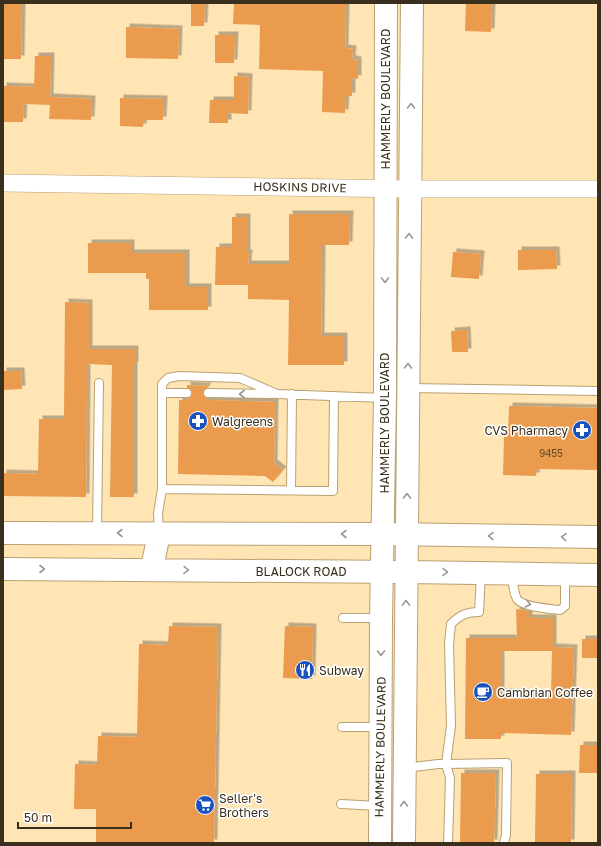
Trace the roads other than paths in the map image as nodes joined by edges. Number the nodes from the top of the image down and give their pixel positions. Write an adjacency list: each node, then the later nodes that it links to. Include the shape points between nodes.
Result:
1 (386, 3): 4 (main road, HAMMERLY BOULEVARD)
2 (412, 3): 5 (main road, HAMMERLY BOULEVARD, one-way to 2)
3 (3, 183): 4 (street, HOSKINS DRIVE)
4 (385, 188): 5 (street, HOSKINS DRIVE); 16 (main road, HAMMERLY BOULEVARD, one-way to 16)
5 (410, 189): 6 (street, HOSKINS DRIVE); 8 (main road, HAMMERLY BOULEVARD, one-way to 5)
6 (598, 189)
7 (99, 383): 20 (lane)
8 (408, 388): 9 (lane); 23 (main road, HAMMERLY BOULEVARD, one-way to 8)
9 (598, 391)
10 (162, 393): 11 (lane); 13 (lane, via 162,384 168,378 179,376 240,378); 17 (lane)
11 (187, 393)
12 (208, 393): 13 (lane, one-way to 12)
13 (277, 394): 14 (lane)
14 (292, 394): 15 (lane); 18 (lane)
15 (334, 396): 16 (lane); 18 (lane, via 333,491)
16 (385, 398): 22 (main road, HAMMERLY BOULEVARD)
17 (162, 489): 18 (lane); 21 (lane, via 158,513)
18 (291, 490)
19 (3, 533): 20 (main road)
20 (97, 533): 21 (main road, one-way to 20)
21 (159, 533): 22 (main road, one-way to 21); 26 (main road)
22 (383, 534): 23 (main road); 27 (main road, HAMMERLY BOULEVARD)
23 (406, 535): 24 (main road, one-way to 23); 28 (main road, HAMMERLY BOULEVARD)
24 (598, 537)
25 (3, 569): 26 (main road, BLALOCK ROAD, one-way to 26)
26 (152, 570): 27 (main road, BLALOCK ROAD, one-way to 27)
27 (382, 572): 28 (main road, BLALOCK ROAD); 34 (main road, HAMMERLY BOULEVARD)
28 (406, 572): 29 (main road, BLALOCK ROAD, one-way to 29); 38 (main road, HAMMERLY BOULEVARD, one-way to 28)
29 (481, 573): 30 (main road, BLALOCK ROAD); 37 (lane, via 479,612 460,615 451,624 451,726)
30 (512, 573): 31 (main road, BLALOCK ROAD); 31 (lane, one-way to 31, via 513,587 518,600 523,604 560,610 565,606)
31 (565, 574): 32 (main road, BLALOCK ROAD)
32 (598, 575)
33 (343, 618): 34 (lane)
34 (381, 618): 36 (main road, HAMMERLY BOULEVARD, one-way to 36)
35 (342, 727): 36 (lane)
36 (381, 727): 40 (main road, HAMMERLY BOULEVARD)
37 (446, 764): 38 (lane); 43 (lane, via 450,778); 44 (lane, via 507,763)
38 (404, 769): 42 (main road, HAMMERLY BOULEVARD, one-way to 38)
39 (341, 804): 40 (lane)
40 (380, 806): 41 (main road, HAMMERLY BOULEVARD)
41 (380, 843)
42 (404, 843)
43 (448, 843)
44 (504, 843)

